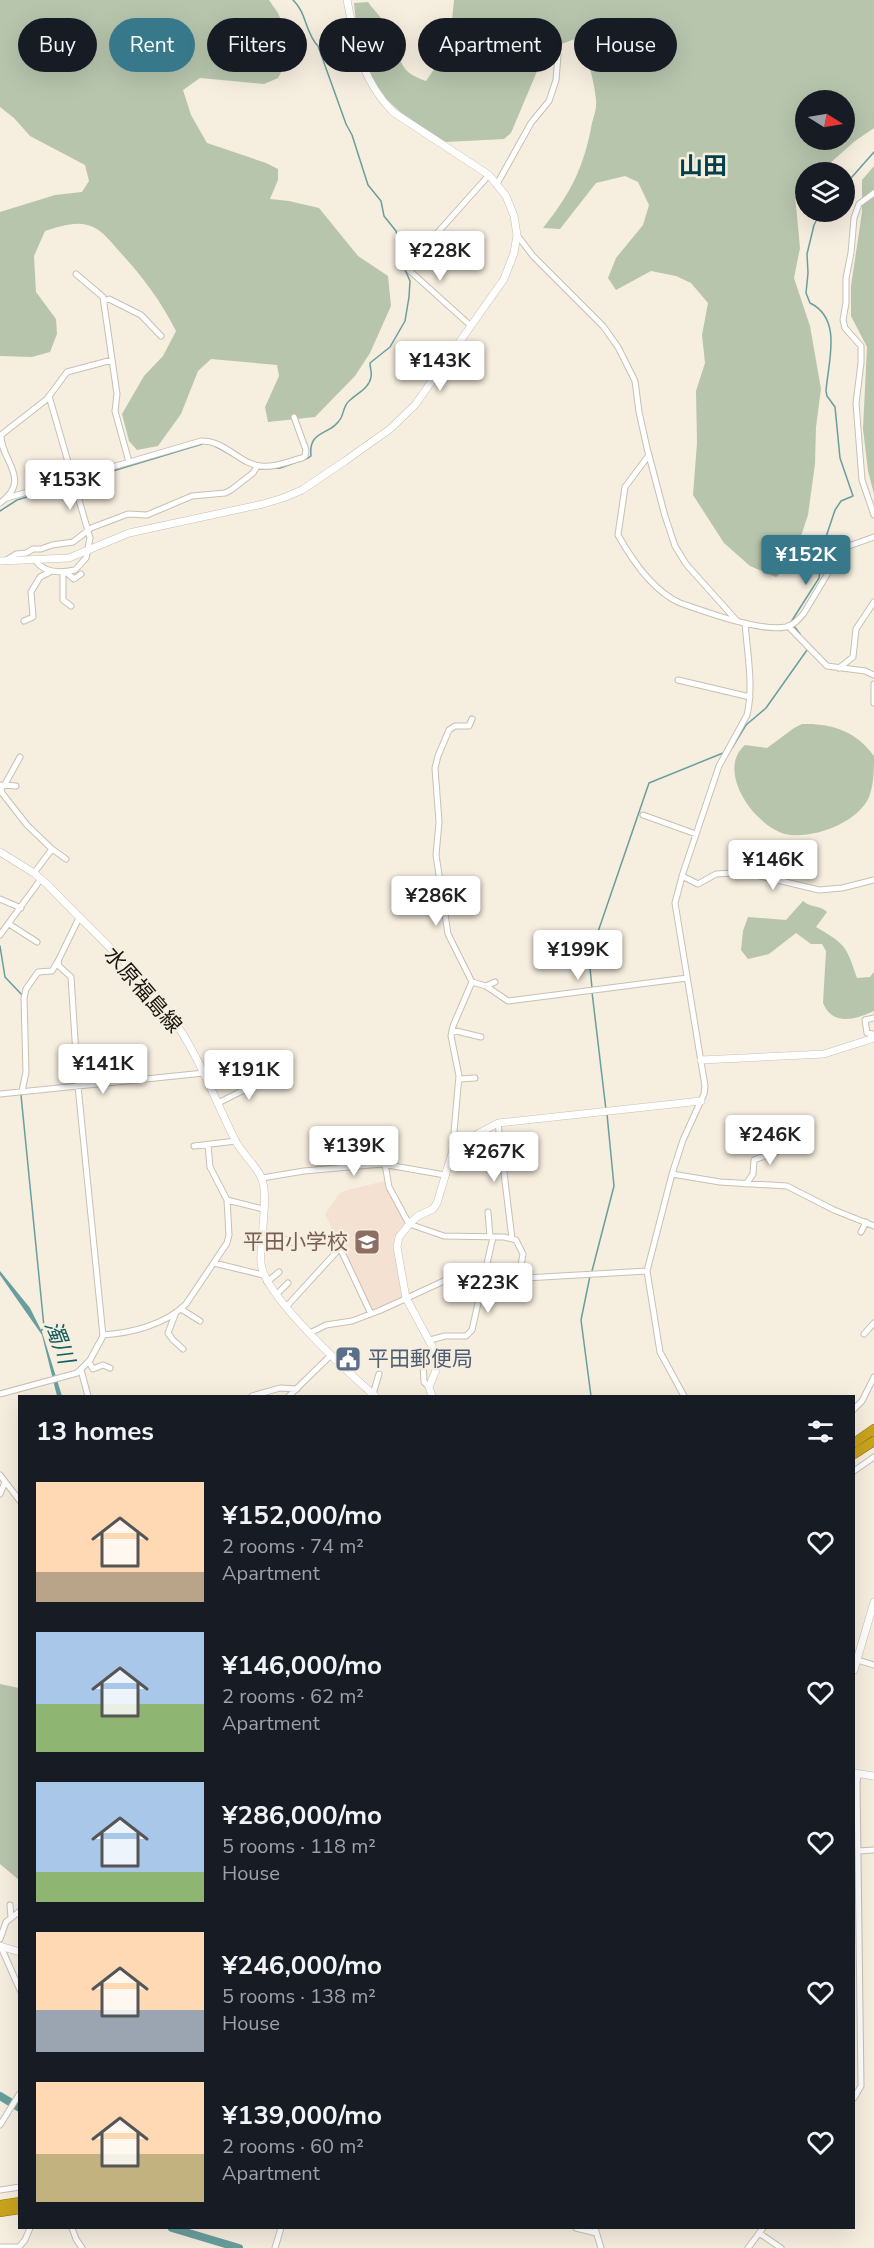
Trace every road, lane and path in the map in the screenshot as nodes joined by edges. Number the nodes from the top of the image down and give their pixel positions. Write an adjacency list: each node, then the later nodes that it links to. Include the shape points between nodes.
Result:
1 (347, 0): 3 (street, via 362,65 380,98 393,112)
2 (557, 72): 4 (street, via 549,100 531,123)
3 (489, 175): 4 (street); 8 (street)
4 (497, 184): 6 (street, via 512,210)
5 (874, 193): 22 (street, via 859,204 854,218 843,320 861,346 856,403 862,480)
6 (517, 234): 11 (street, via 507,273); 16 (street, via 618,347 635,381)
7 (403, 241): 8 (street)
8 (407, 267): 11 (street)
9 (76, 274): 10 (street)
10 (104, 301): 12 (street, via 109,299 141,315); 13 (street)
11 (471, 326): 26 (street, via 405,416 302,490 263,504 129,533)
12 (161, 336)
13 (112, 360): 14 (street, via 68,372); 17 (street, via 115,411)
14 (49, 396): 19 (street); 20 (street, via 1,435 1,446 14,477)
15 (294, 417): 18 (street, via 305,456)
16 (649, 455): 35 (street, via 675,546); 35 (street, via 625,487 618,535 643,572 671,599)
17 (129, 462): 18 (street, via 205,441 220,445); 19 (street)
18 (256, 468): 23 (street, via 225,493 192,496 147,514 128,514)
19 (73, 482): 20 (street); 23 (street)
20 (8, 498): 21 (street)
21 (0, 503)
22 (874, 514)
23 (88, 530): 26 (street); 27 (street, via 73,542 33,549)
24 (874, 531): 25 (street)
25 (872, 538): 37 (street, via 843,548 804,613)
26 (88, 550): 28 (street, via 69,558); 30 (street, via 79,567)
27 (3, 561): 28 (street)
28 (36, 561): 29 (street)
29 (50, 572): 30 (street); 34 (street, via 38,579 31,597 33,617)
30 (64, 572): 31 (street, via 74,579); 33 (street, via 63,600)
31 (81, 574)
32 (874, 602): 38 (street, via 856,628 853,657)
33 (71, 606)
34 (24, 621)
35 (737, 621): 36 (street)
36 (745, 623): 37 (street); 42 (street)
37 (788, 627): 38 (street, via 827,666)
38 (839, 668): 39 (street)
39 (874, 675)
40 (678, 680): 42 (street)
41 (874, 684): 43 (street)
42 (750, 697): 49 (street, via 747,715 719,766)
43 (874, 703)
44 (472, 719): 59 (street, via 469,726 449,730 435,768 437,868)
45 (20, 757): 46 (street)
46 (2, 785): 47 (street); 50 (street, via 3,793 27,825)
47 (16, 786)
48 (643, 815): 49 (street)
49 (696, 834): 54 (street)
50 (52, 849): 52 (street); 53 (street)
51 (0, 852): 53 (street, 水原福島線)
52 (66, 859)
53 (33, 873): 55 (street, 水原福島線)
54 (682, 876): 56 (street, via 698,884 716,874 739,873 819,890); 66 (street, via 675,909)
55 (41, 879): 60 (street); 61 (street, 水原福島線)
56 (874, 880)
57 (0, 899): 60 (street)
58 (463, 901): 59 (street)
59 (444, 903): 67 (street, via 448,934)
60 (21, 908): 62 (street)
61 (79, 918): 65 (street); 75 (street, 水原福島線, via 170,1015)
62 (9, 924): 63 (street); 64 (street)
63 (0, 935)
64 (37, 942)
65 (58, 962): 79 (street, via 71,977); 80 (street, via 52,971 38,972 25,992 26,1072)
66 (687, 978): 69 (street, via 508,1001); 74 (street)
67 (472, 982): 69 (street); 71 (street)
68 (495, 982): 69 (street)
69 (486, 986)
70 (874, 1018): 72 (street, via 865,1020 865,1024 867,1033)
71 (452, 1030): 73 (street); 78 (street)
72 (874, 1036): 74 (street, via 824,1054)
73 (481, 1037)
74 (701, 1060): 82 (street, via 705,1086)
75 (204, 1073): 79 (street); 83 (street, 水原福島線)
76 (268, 1075): 83 (street)
77 (475, 1078): 78 (street)
78 (459, 1079): 88 (street, via 454,1132)
79 (78, 1086): 80 (street); 124 (street)
80 (22, 1092): 81 (street)
81 (0, 1094)
82 (701, 1101): 84 (street); 91 (street)
83 (218, 1103): 85 (street, 水原福島線)
84 (498, 1123): 88 (street); 105 (street)
85 (236, 1142): 86 (street); 93 (street, 水原福島線)
86 (208, 1144): 89 (street); 95 (street, via 210,1167)
87 (797, 1144): 94 (street, via 754,1160 753,1174)
88 (457, 1145): 92 (street)
89 (194, 1146)
90 (385, 1164): 92 (street); 93 (street); 99 (street, via 389,1187)
91 (672, 1174): 94 (street); 108 (street)
92 (445, 1175): 99 (street, via 433,1209)
93 (262, 1178): 96 (street)
94 (746, 1184): 98 (street, via 787,1186)
95 (227, 1200): 96 (street); 107 (street, via 228,1238)
96 (263, 1209): 103 (street)
97 (488, 1212): 104 (street)
98 (866, 1222): 100 (street); 101 (street)
99 (409, 1224): 104 (street, via 444,1236); 116 (street, via 397,1247)
100 (874, 1226)
101 (861, 1232)
102 (249, 1234): 103 (street)
103 (262, 1236): 106 (street); 110 (street)
104 (492, 1237): 105 (street); 112 (street)
105 (512, 1239): 111 (street, via 522,1249)
106 (294, 1243)
107 (214, 1263): 110 (street); 118 (street)
108 (647, 1271): 111 (street); 142 (street, via 660,1352)
109 (279, 1272): 113 (street)
110 (263, 1275): 113 (street)
111 (519, 1277): 112 (street)
112 (484, 1280): 116 (street, via 446,1280); 125 (street, via 469,1334)
113 (267, 1282): 115 (street)
114 (288, 1283): 115 (street)
115 (277, 1294): 117 (street)
116 (406, 1299): 119 (street); 125 (street)
117 (287, 1306): 119 (street, via 340,1248); 122 (street)
118 (178, 1310): 120 (street); 124 (street, via 138,1330); 126 (street, via 168,1333)
119 (371, 1314): 122 (street)
120 (200, 1321)
121 (874, 1323): 123 (street)
122 (310, 1333): 128 (street)
123 (864, 1334)
124 (103, 1335): 129 (street)
125 (429, 1340): 134 (street, via 438,1357)
126 (183, 1349)
127 (405, 1354): 134 (street, via 406,1360 423,1363 424,1382)
128 (330, 1356): 135 (street); 140 (street)
129 (88, 1362): 130 (street, via 93,1369 103,1365); 131 (street)
130 (110, 1368)
131 (81, 1370): 136 (street); 137 (street)
132 (379, 1374): 140 (street)
133 (874, 1377): 143 (street)
134 (429, 1387): 141 (street)
135 (297, 1389): 138 (street, via 280,1388); 139 (street)
136 (0, 1394)
137 (88, 1395)
138 (256, 1395)
139 (290, 1395)
140 (374, 1395)
141 (432, 1395)
142 (683, 1395)
143 (855, 1407)
144 (874, 1429): 146 (highway)
145 (874, 1441): 147 (highway)
146 (855, 1442)
147 (855, 1453)
148 (874, 1457): 149 (street)
149 (855, 1470)
150 (0, 1475): 151 (street)
151 (5, 1482): 152 (street); 153 (street)
152 (0, 1494)
153 (18, 1498)
154 (874, 1602): 155 (street)
155 (855, 1659): 156 (street)
156 (874, 1665)
157 (855, 1775): 158 (street); 159 (street)
158 (874, 1776)
159 (858, 1851): 160 (street); 167 (street)
160 (874, 1851)
161 (10, 1905): 163 (street)
162 (18, 1912): 163 (street)
163 (11, 1917): 164 (street, via 6,1922)
164 (1, 1948): 165 (street); 166 (street)
165 (18, 1952)
166 (18, 1986)
167 (857, 1988): 168 (street)
168 (861, 2030): 169 (street); 171 (street, via 861,2086)
169 (855, 2033)
170 (18, 2096): 172 (street)
171 (855, 2096)
172 (0, 2125)
173 (18, 2187): 174 (street)
174 (0, 2190)
175 (18, 2202): 176 (highway)
176 (0, 2205)
177 (18, 2209): 178 (highway)
178 (0, 2212)
179 (30, 2229): 184 (street, via 19,2247)
180 (72, 2229): 185 (street)
181 (281, 2229): 186 (street)
182 (596, 2230): 187 (street)
183 (761, 2230): 188 (street); 189 (street)
184 (0, 2247)
185 (82, 2248)
186 (275, 2248)
187 (601, 2248)
188 (748, 2248)
189 (781, 2248)

